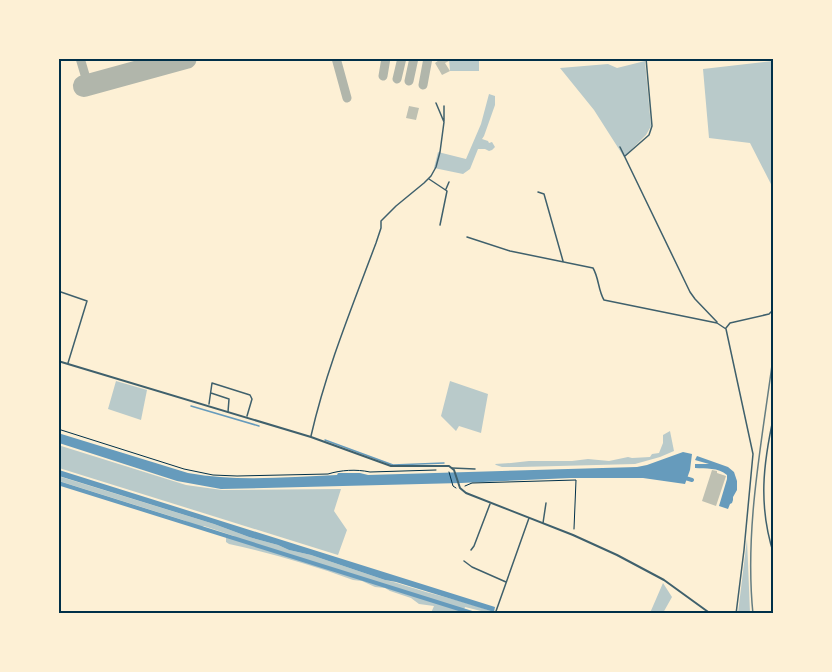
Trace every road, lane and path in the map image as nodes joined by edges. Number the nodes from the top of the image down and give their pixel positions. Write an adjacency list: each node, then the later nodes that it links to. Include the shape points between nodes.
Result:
1 (646, 58): 6 (street, via 652,126 649,135)
2 (436, 103): 4 (street)
3 (444, 106): 4 (street)
4 (444, 122): 7 (street, via 436,167)
5 (620, 147): 6 (street)
6 (625, 157): 16 (street, via 690,292)
7 (428, 179): 9 (street); 26 (street, via 381,221)
8 (449, 182): 9 (street)
9 (445, 190): 11 (street)
10 (538, 192): 13 (street, via 544,194)
11 (440, 225)
12 (468, 237): 13 (street)
13 (564, 262): 16 (street, via 593,268 604,300)
14 (58, 291): 19 (street, via 87,301)
15 (774, 300): 17 (street, via 768,314 730,323)
16 (717, 323): 17 (street)
17 (726, 329): 43 (street, via 753,454)
18 (58, 361): 19 (street)
19 (67, 364): 21 (street)
20 (210, 393): 21 (street); 22 (street, via 229,399); 24 (street, via 212,383 250,395)
21 (209, 406): 22 (street)
22 (228, 412): 24 (street)
23 (774, 415): 38 (street, via 763,495)
24 (247, 417): 26 (street)
25 (58, 429): 29 (path, via 213,475)
26 (311, 437): 27 (street, via 391,466)
27 (451, 469): 28 (street); 30 (path); 31 (street)
28 (475, 469)
29 (419, 471)
30 (453, 486)
31 (459, 487): 33 (street); 36 (path, via 472,483 576,480)
32 (546, 503): 35 (street)
33 (490, 504): 34 (street); 37 (street)
34 (529, 518): 35 (street); 40 (street)
35 (543, 524): 42 (street, via 657,576)
36 (574, 531)
37 (471, 550)
38 (774, 555)
39 (464, 561): 40 (street)
40 (507, 582): 41 (street)
41 (496, 613)
42 (711, 614)
43 (736, 614)

